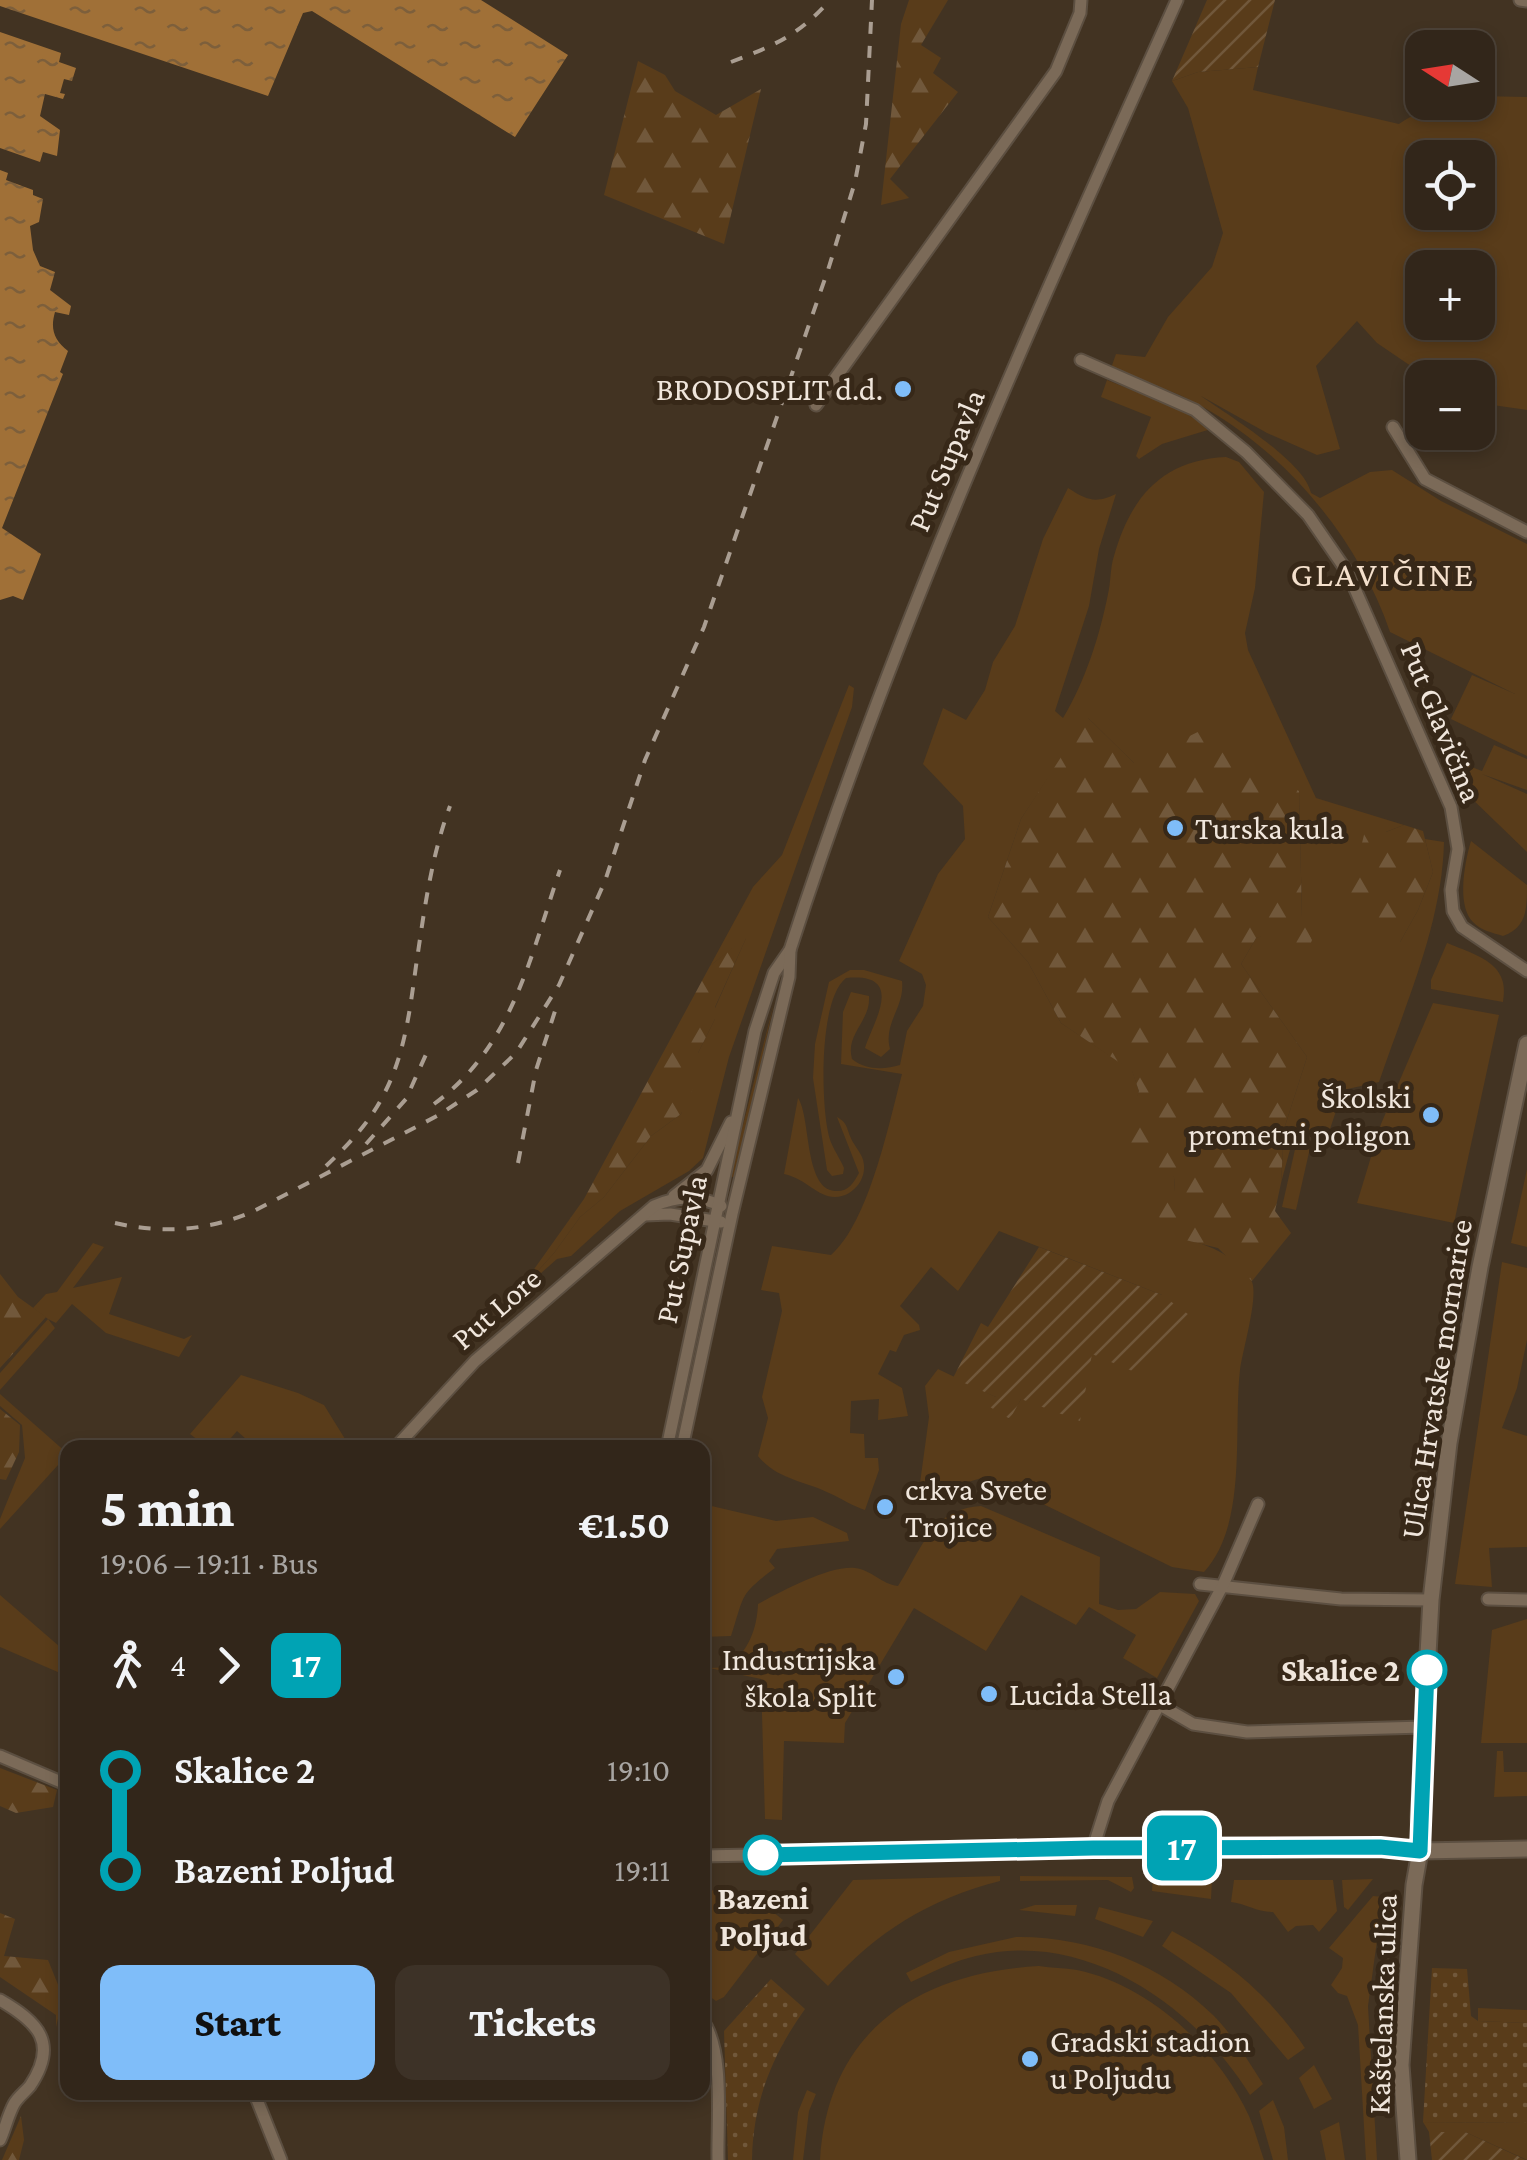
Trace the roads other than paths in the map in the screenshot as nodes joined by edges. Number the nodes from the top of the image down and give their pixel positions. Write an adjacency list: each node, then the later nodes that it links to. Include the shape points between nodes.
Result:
1 (1081, 0): 4 (street, via 1056,71)
2 (1177, 0): 7 (street, Put Supavla, via 960,495 849,776)
3 (1080, 360): 8 (street, Put Glavičina, via 1195,410 1308,515 1348,572 1451,807 1458,849 1453,911 1462,927)
4 (816, 405)
5 (1393, 427): 6 (street, via 1425,479)
6 (1527, 532)
7 (790, 950): 10 (street, Put Supavla, via 769,988); 13 (street, Put Supavla)
8 (1527, 971)
9 (1527, 1044): 23 (main road, Ulica Hrvatske mornarice, via 1449,1443)
10 (738, 1109): 11 (street, Put Lore, via 708,1170); 12 (street, Put Supavla)
11 (668, 1200): 12 (street); 14 (street, Put Lore)
12 (718, 1204): 13 (street); 15 (street, Put Supavla)
13 (732, 1214): 15 (street); 18 (street, Put Supavla)
14 (641, 1216): 15 (street); 16 (street, Put Lore, via 476,1361)
15 (715, 1222): 17 (street, Put Supavla)
16 (402, 1440)
17 (668, 1440)
18 (684, 1440)
19 (1258, 1504): 21 (street)
20 (1200, 1584): 21 (street)
21 (1223, 1585): 23 (street, via 1340,1599); 25 (street)
22 (1488, 1599): 24 (street)
23 (1431, 1600): 26 (main road, Ulica Hrvatske mornarice)
24 (1527, 1600)
25 (1160, 1705): 26 (street, via 1193,1724 1246,1732); 29 (street, via 1108,1801)
26 (1424, 1727): 31 (main road, Ulica Hrvatske mornarice)
27 (0, 1757): 28 (street)
28 (60, 1782)
29 (1093, 1848): 31 (street); 32 (street)
30 (1527, 1849): 31 (main road)
31 (1420, 1851): 39 (main road, Kaštelanska ulica, via 1401,2065)
32 (710, 1856)
33 (0, 2000): 36 (street, via 31,2018 43,2037 42,2062)
34 (710, 2032): 38 (street)
35 (257, 2100): 37 (street)
36 (0, 2140)
37 (281, 2160)
38 (718, 2160)
39 (1408, 2160)

